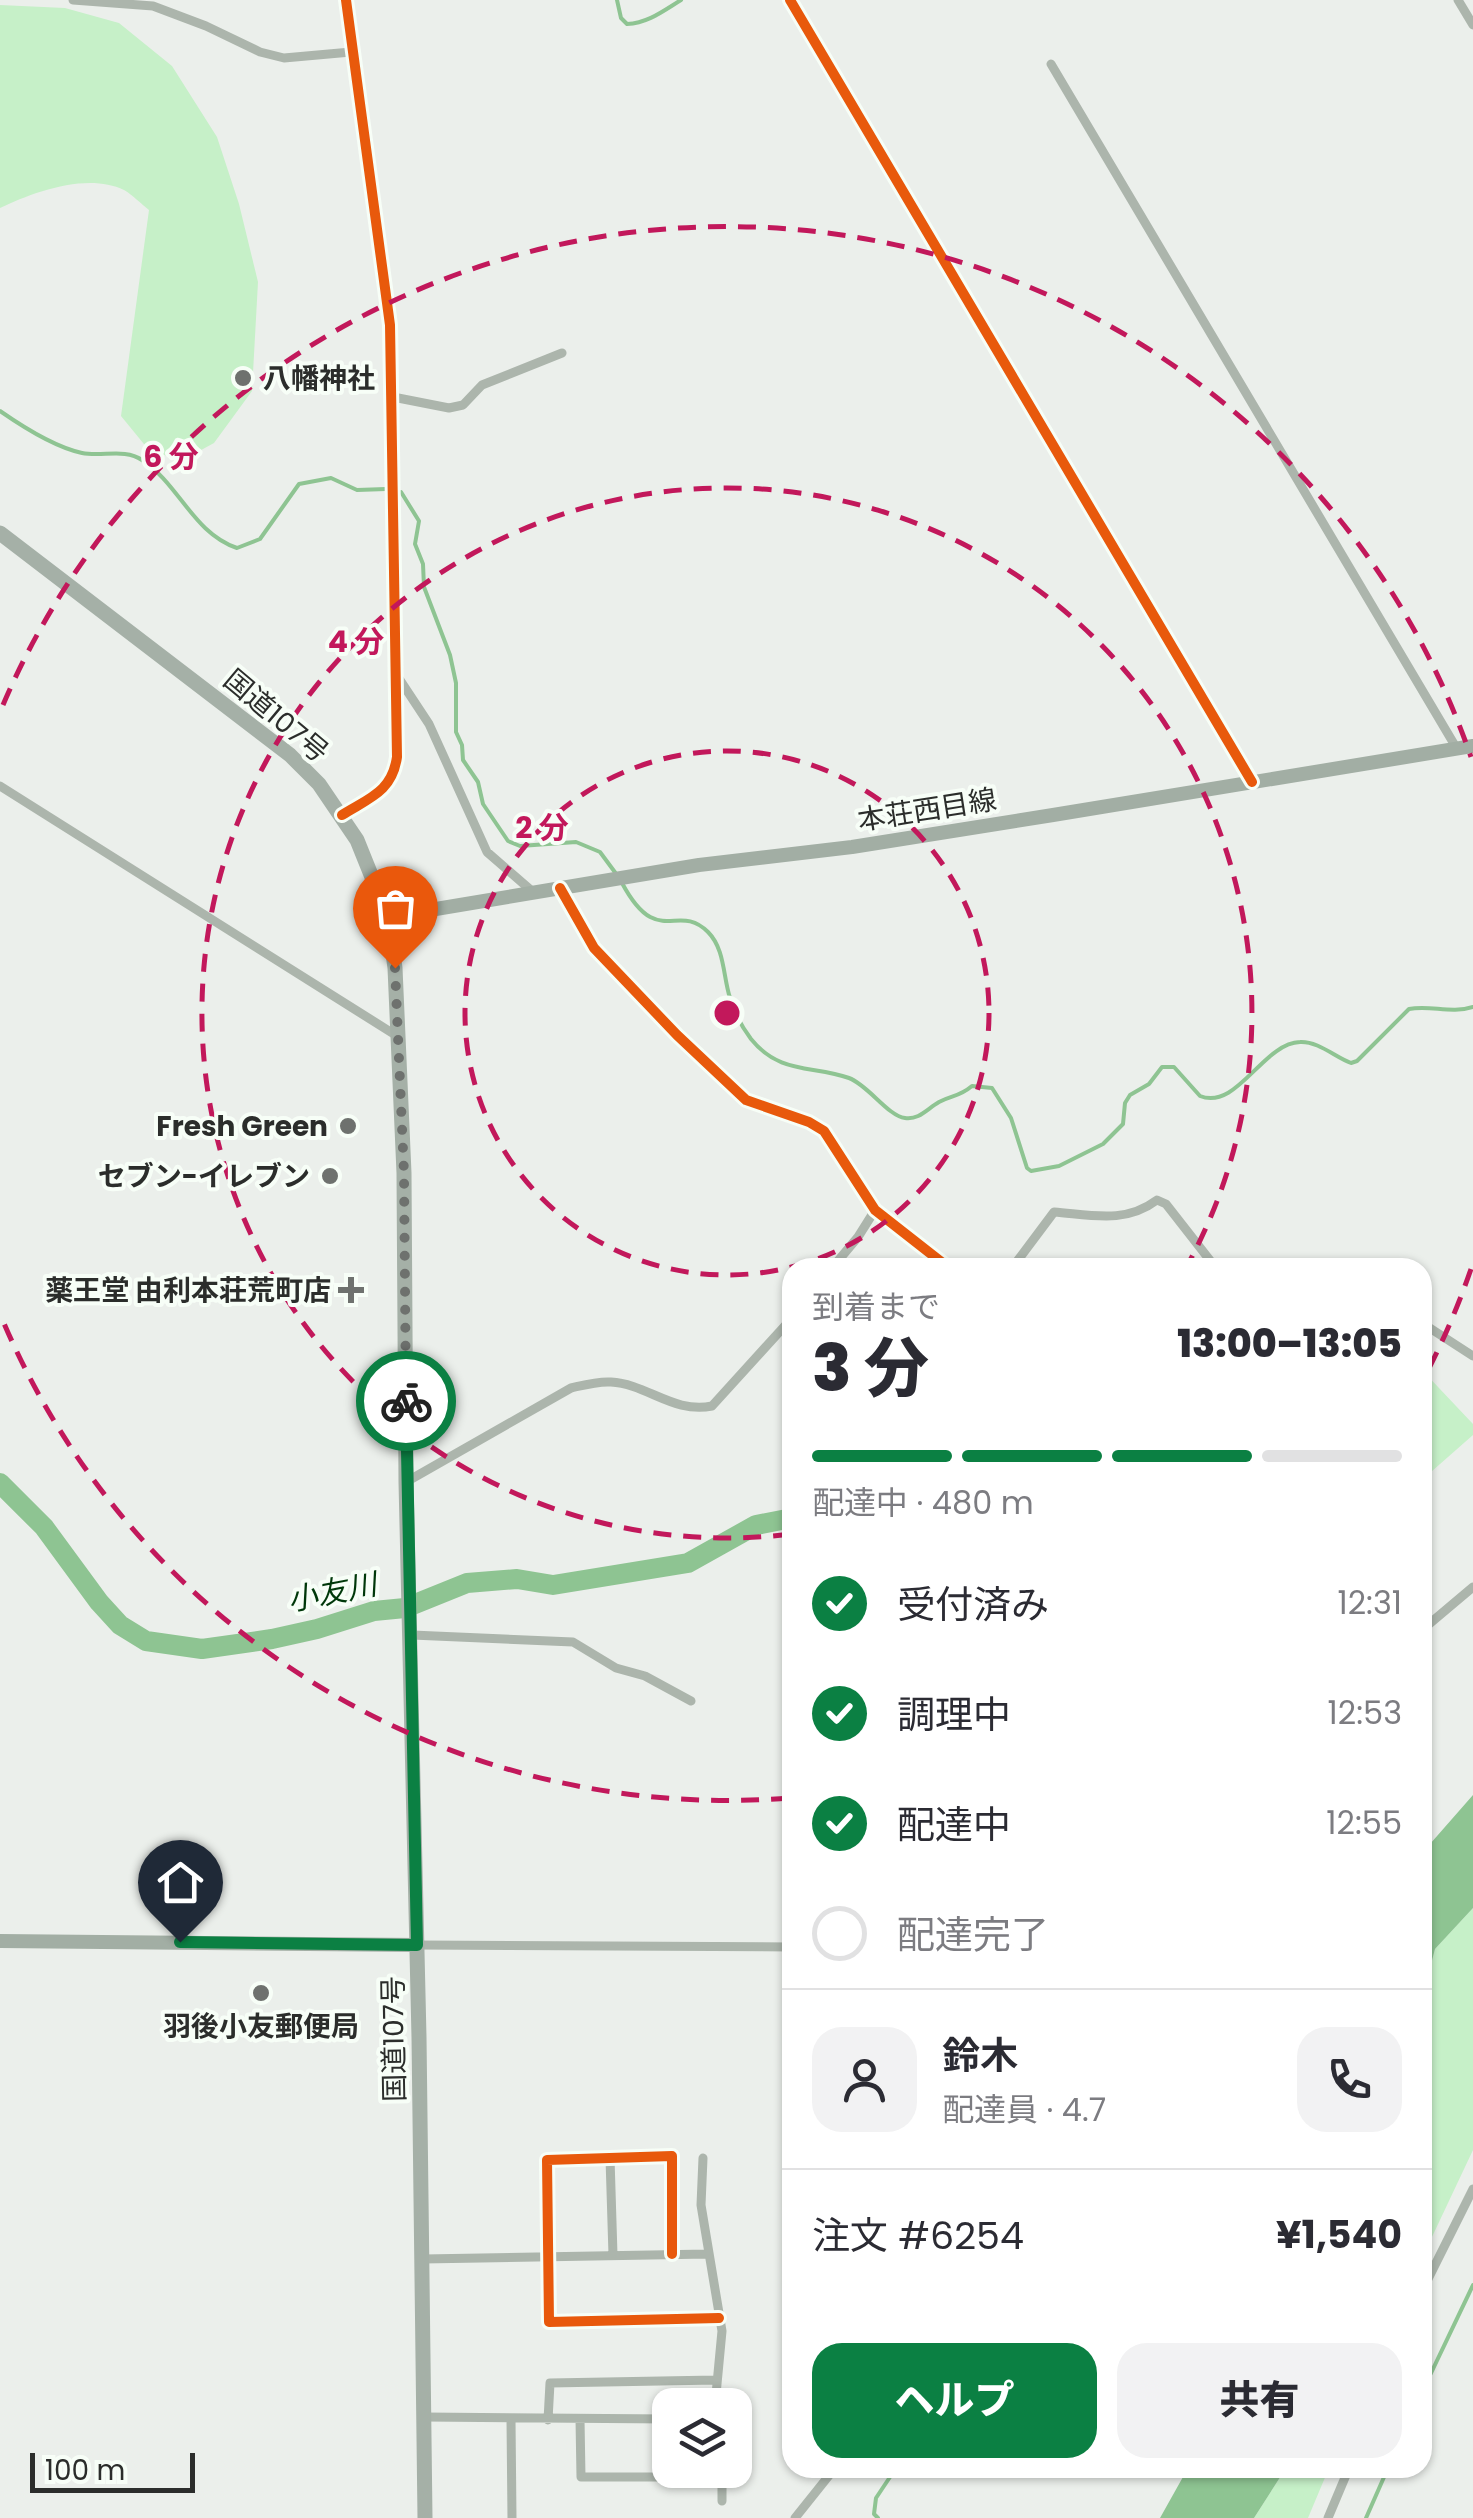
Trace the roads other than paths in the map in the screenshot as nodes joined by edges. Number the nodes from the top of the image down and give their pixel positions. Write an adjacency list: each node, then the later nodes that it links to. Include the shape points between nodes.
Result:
1 (73, 0): 6 (street, via 153,6 284,58)
2 (346, 0): 6 (street)
3 (790, 0): 13 (street)
4 (1458, 0): 5 (street)
5 (1473, 26)
6 (351, 52): 9 (street, via 386,295)
7 (1051, 64): 12 (street)
8 (562, 353): 9 (street, via 482,385 462,405)
9 (392, 398): 11 (street)
10 (0, 533): 15 (highway, 国道107号, via 290,755)
11 (396, 673): 15 (street, via 394,777); 17 (street, via 429,724 486,852)
12 (1465, 748): 13 (main road, 本荘西目線)
13 (1252, 782): 16 (main road, 本荘西目線)
14 (0, 786): 19 (street)
15 (342, 815): 18 (highway, 国道107号)
16 (560, 888): 17 (main road, 本荘西目線); 20 (street, via 594,948 622,980 746,1100 824,1130)
17 (533, 892): 18 (main road, 本荘西目線)
18 (388, 917): 19 (highway, 国道107号)
19 (396, 1036): 28 (highway, 国道107号)
20 (874, 1210): 21 (street); 22 (street)
21 (840, 1258)
22 (937, 1258)
23 (1020, 1258): 24 (street, via 1054,1212 1121,1216 1140,1213 1156,1200)
24 (1208, 1258)
25 (782, 1329): 28 (street, via 712,1406 680,1406 614,1382 591,1383)
26 (1432, 1329): 27 (street)
27 (1473, 1356)
28 (406, 1482): 31 (highway, 国道107号)
29 (1473, 1587): 30 (street)
30 (1432, 1622)
31 (411, 1628): 32 (street, via 573,1642); 34 (highway, 国道107号)
32 (691, 1701)
33 (0, 1942): 34 (main road)
34 (417, 1945): 35 (street); 43 (highway, 国道107号)
35 (782, 1947)
36 (610, 2158): 39 (street, via 672,2156); 41 (street); 42 (street, via 547,2160)
37 (703, 2158): 40 (street)
38 (1473, 2189): 44 (street)
39 (672, 2254): 40 (street); 41 (street)
40 (708, 2254): 45 (street)
41 (613, 2255): 42 (street)
42 (549, 2256): 43 (street); 45 (street, via 550,2322)
43 (423, 2259): 48 (highway, 国道107号)
44 (1432, 2271)
45 (720, 2318): 46 (street)
46 (716, 2380): 47 (street); 52 (street, via 550,2383)
47 (716, 2388)
48 (424, 2418): 51 (street); 58 (highway, 国道107号)
49 (580, 2419): 50 (street); 52 (street); 53 (street, via 581,2478)
50 (652, 2419)
51 (511, 2420): 52 (street); 59 (street)
52 (548, 2420)
53 (652, 2476)
54 (827, 2478): 60 (street)
55 (1345, 2478): 61 (street)
56 (722, 2488): 57 (street)
57 (722, 2501)
58 (425, 2518)
59 (512, 2518)
60 (795, 2518)
61 (1328, 2518)

